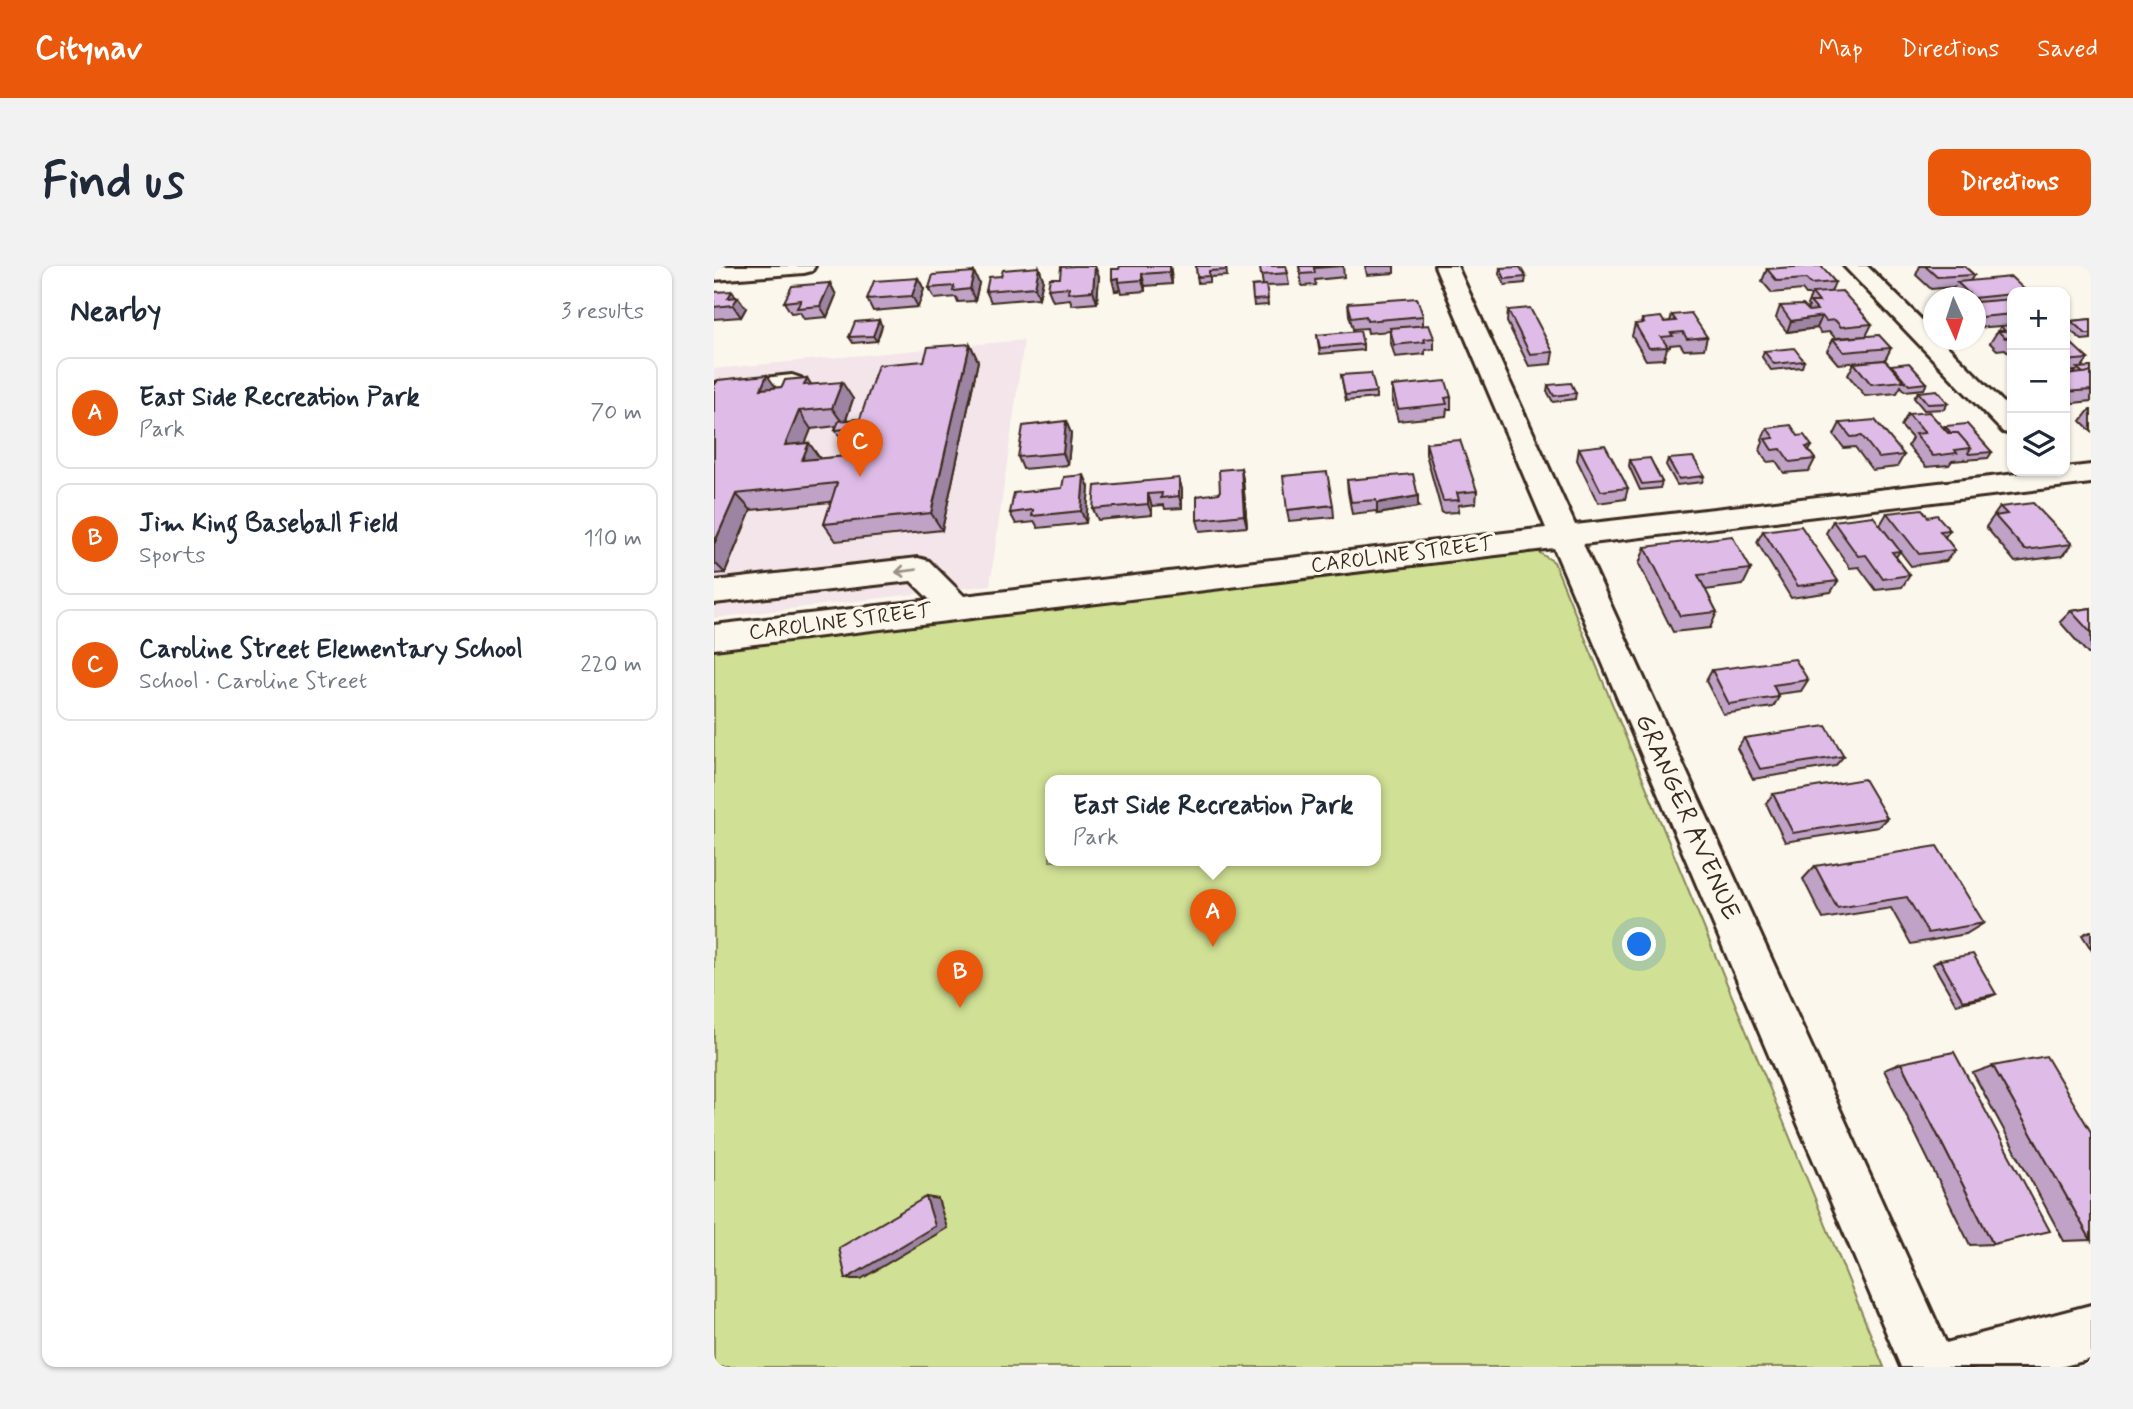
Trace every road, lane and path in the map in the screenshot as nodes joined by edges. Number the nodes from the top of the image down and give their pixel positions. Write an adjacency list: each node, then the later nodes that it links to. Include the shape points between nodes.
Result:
1 (804, 266): 4 (street)
2 (1446, 266): 11 (street, GRANGER AVENUE)
3 (1855, 266): 7 (street)
4 (714, 273)
5 (792, 383): 6 (street)
6 (714, 391)
7 (2007, 421)
8 (2070, 474): 10 (street)
9 (2053, 476): 11 (street, CAROLINE STREET)
10 (2091, 505)
11 (1563, 535): 13 (street, CAROLINE STREET); 16 (street, GRANGER AVENUE)
12 (714, 592): 13 (street, one-way to 12, via 918,569)
13 (958, 609): 14 (street, CAROLINE STREET)
14 (714, 637)
15 (2091, 1332): 17 (street)
16 (1928, 1367)
17 (1954, 1367)

